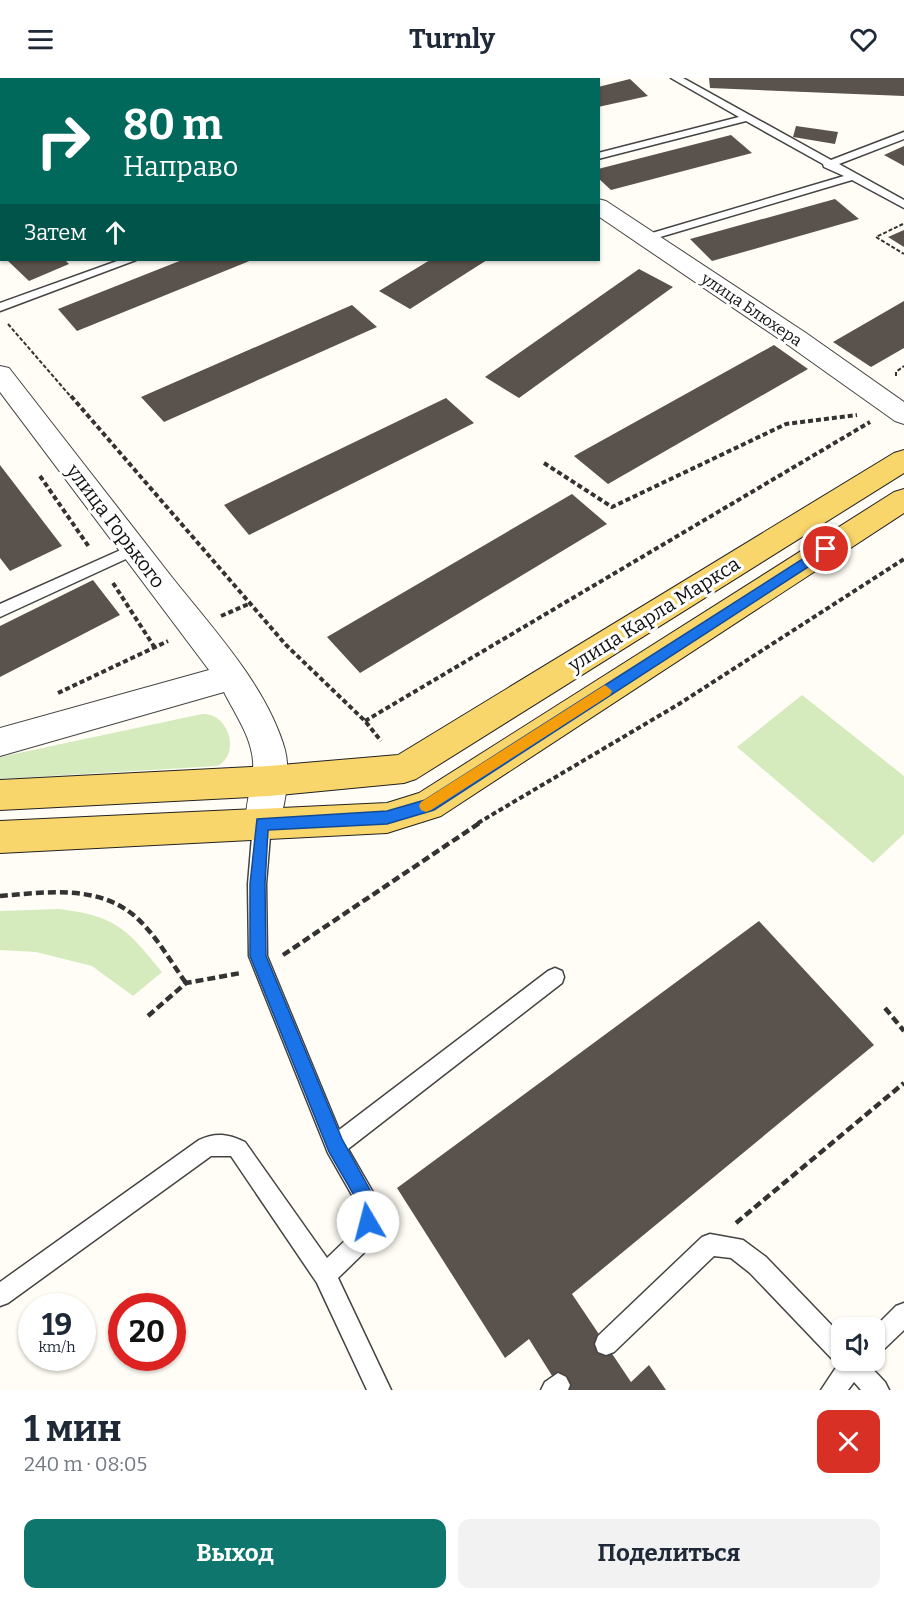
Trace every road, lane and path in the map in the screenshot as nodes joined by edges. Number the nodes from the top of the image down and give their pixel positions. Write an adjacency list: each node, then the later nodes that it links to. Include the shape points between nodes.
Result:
1 (676, 78): 2 (lane)
2 (747, 118): 4 (lane); 5 (lane)
3 (904, 135): 5 (lane)
4 (600, 155)
5 (828, 165): 6 (lane)
6 (851, 177): 7 (lane); 10 (lane)
7 (904, 205)
8 (600, 207): 10 (street, улица Блюхера)
9 (904, 224): 11 (path, via 876,237)
10 (646, 238): 16 (street, улица Блюхера, via 797,339)
11 (904, 254)
12 (108, 263): 13 (lane)
13 (0, 307)
14 (8, 324): 24 (path)
15 (0, 374): 21 (street, улица Горького)
16 (895, 412): 18 (path, via 786,424 612,507); 30 (path)
17 (904, 460): 32 (main road, улица Карла Маркса)
18 (544, 463)
19 (34, 467): 23 (path)
20 (904, 499): 35 (main road, улица Карла Маркса, via 429,805 387,818)
21 (134, 549): 23 (lane); 26 (street, улица Горького)
22 (904, 559): 38 (path, via 680,704 454,838)
23 (101, 565): 25 (lane); 27 (path)
24 (250, 603): 26 (path); 30 (path, via 286,645)
25 (0, 611)
26 (194, 629): 27 (path); 28 (street, улица Горького)
27 (154, 648): 29 (path)
28 (232, 677): 31 (street); 33 (street, улица Горького, via 269,754)
29 (57, 693)
30 (365, 722): 32 (path)
31 (0, 742)
32 (404, 769): 33 (main road)
33 (269, 781): 34 (main road); 35 (street, улица Горького)
34 (0, 795)
35 (262, 824): 36 (main road, улица Карла Маркса); 38 (lane, via 257,884 258,956)
36 (0, 837)
37 (0, 896): 40 (path, via 82,893 121,907 138,919)
38 (263, 969): 40 (path); 45 (lane)
39 (555, 977): 45 (lane)
40 (186, 983): 42 (path)
41 (885, 1008): 43 (path)
42 (148, 1016)
43 (904, 1031)
44 (904, 1083): 46 (path)
45 (336, 1146): 47 (lane, via 371,1208 364,1237)
46 (710, 1245): 51 (lane, via 735,1248 758,1265); 52 (lane)
47 (325, 1275): 48 (lane, via 238,1149 214,1144); 55 (lane)
48 (0, 1295)
49 (904, 1314): 50 (lane)
50 (885, 1332)
51 (831, 1340)
52 (606, 1344)
53 (844, 1371): 56 (lane)
54 (860, 1371): 57 (lane)
55 (379, 1390)
56 (833, 1390)
57 (877, 1390)

